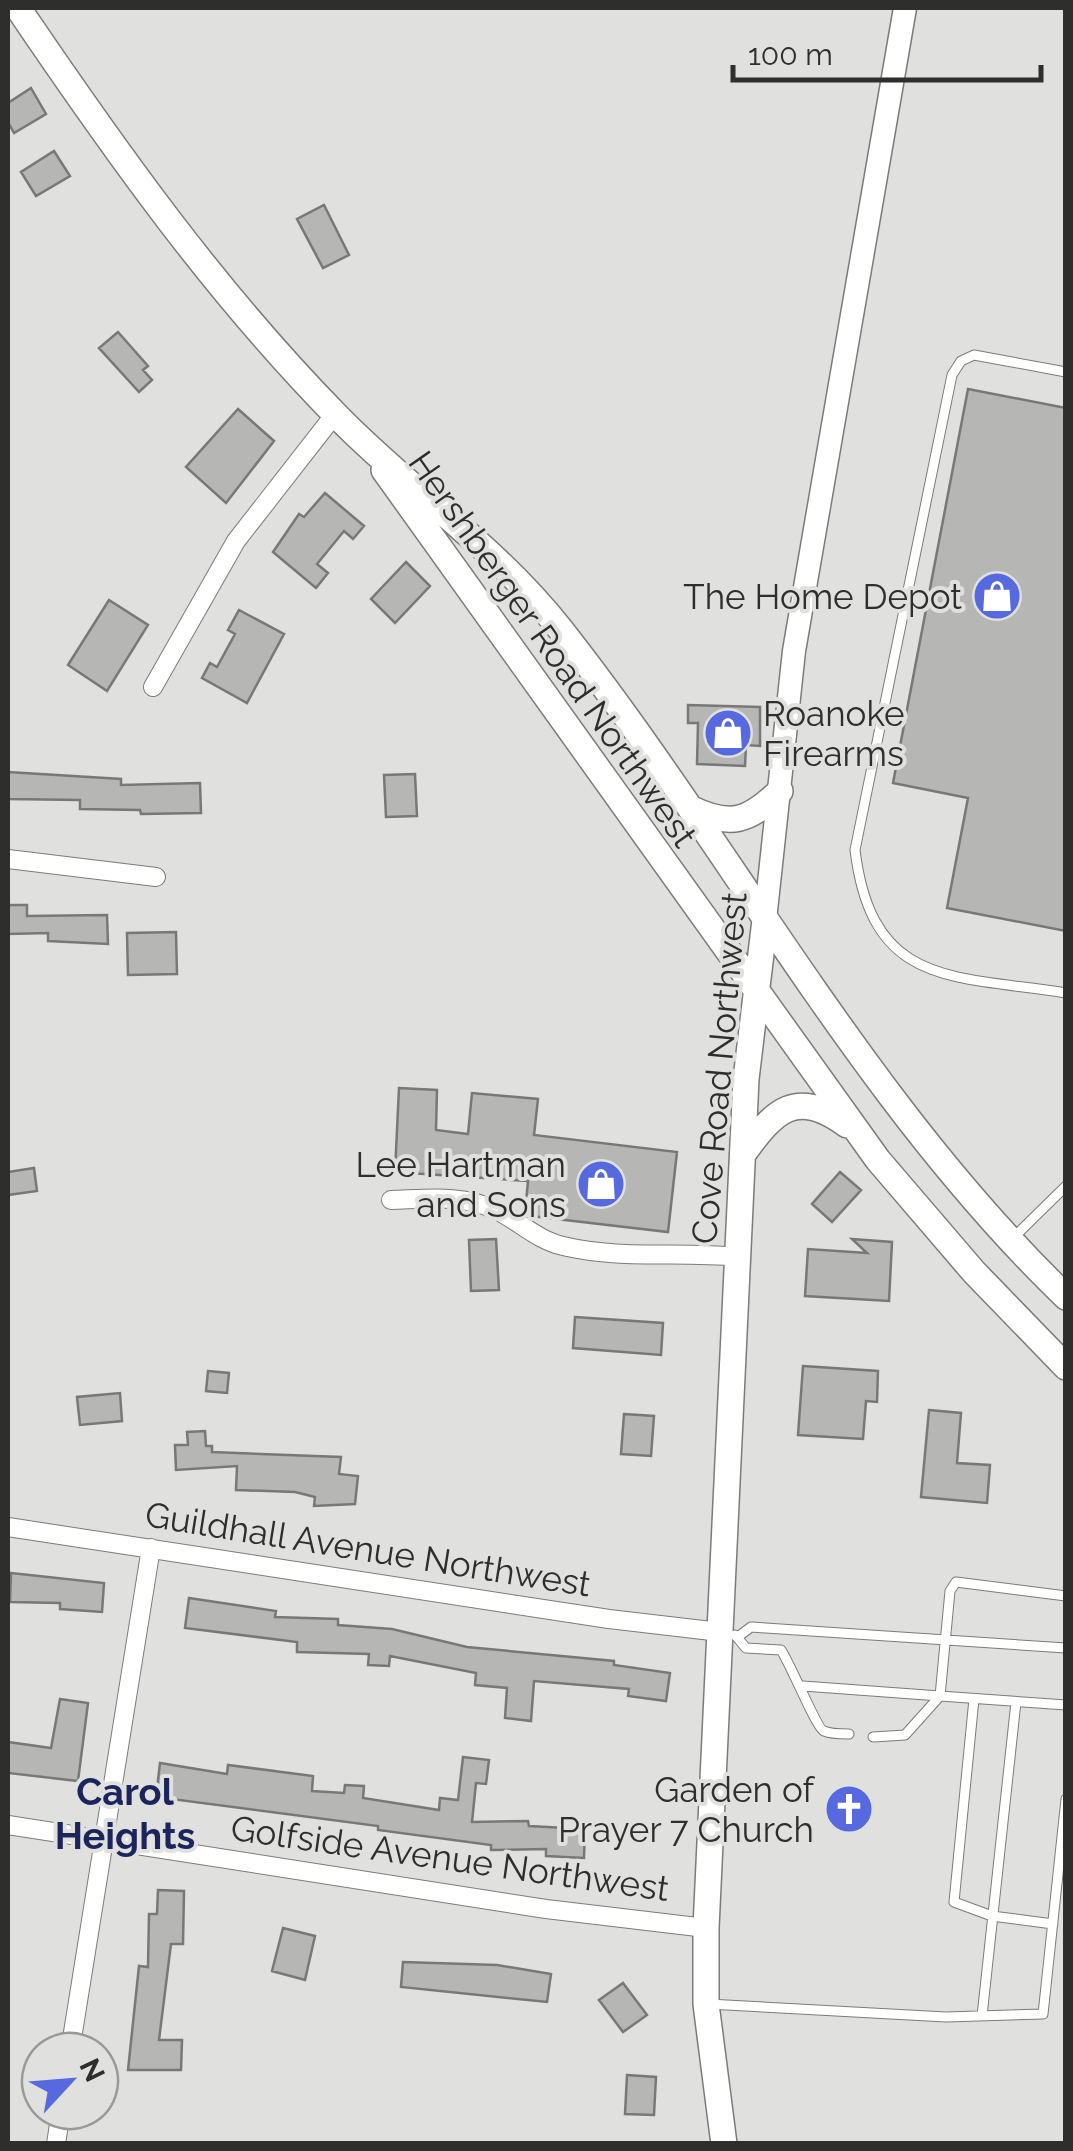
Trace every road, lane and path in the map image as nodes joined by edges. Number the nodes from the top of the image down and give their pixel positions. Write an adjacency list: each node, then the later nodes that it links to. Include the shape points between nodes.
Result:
1 (18, 8): 4 (main road, Hershberger Road Northwest, via 175,231)
2 (905, 8): 7 (street, Cove Road Northwest, via 794,652)
3 (1066, 372): 12 (lane, via 974,355 952,376 855,850 870,912 888,945 907,961 942,974)
4 (335, 414): 5 (main road, Hershberger Road Northwest); 6 (street, via 236,541)
5 (359, 438): 8 (main road, Hershberger Road Northwest, via 518,578); 13 (main road, Hershberger Road Northwest)
6 (153, 687)
7 (780, 791): 8 (main road, via 742,821 723,822); 11 (street, Cove Road Northwest)
8 (690, 808): 11 (main road, Hershberger Road Northwest)
9 (8, 859): 10 (street)
10 (156, 878)
11 (765, 920): 13 (main road, Cove Road Northwest); 18 (main road, Hershberger Road Northwest, via 866,1064)
12 (1066, 993)
13 (756, 994): 14 (main road, Hershberger Road Northwest); 15 (main road, Cove Road Northwest)
14 (859, 1134): 15 (main road, via 831,1113 802,1105 766,1122); 21 (main road, Hershberger Road Northwest, via 925,1217)
15 (743, 1154): 19 (main road, Cove Road Northwest)
16 (1066, 1186): 18 (lane)
17 (390, 1200): 19 (street, via 478,1202 560,1245 618,1255)
18 (1011, 1240): 20 (main road, Hershberger Road Northwest)
19 (738, 1257): 25 (main road, Cove Road Northwest)
20 (1066, 1297)
21 (1066, 1367)
22 (8, 1527): 23 (street, Guildhall Avenue Northwest)
23 (150, 1548): 25 (street, Guildhall Avenue Northwest); 37 (street)
24 (1066, 1596): 26 (lane, via 956,1582)
25 (730, 1634): 26 (lane, via 751,1628); 28 (lane, via 746,1648 781,1650); 40 (main road, Cove Road Northwest)
26 (945, 1639): 27 (lane); 29 (lane)
27 (1066, 1648)
28 (803, 1686): 29 (lane); 33 (lane, via 815,1724)
29 (940, 1696): 30 (lane); 34 (lane, via 905,1735)
30 (974, 1698): 31 (lane); 38 (lane, via 954,1902)
31 (1016, 1702): 32 (lane); 38 (lane)
32 (1066, 1705)
33 (849, 1734)
34 (873, 1737)
35 (1066, 1799): 39 (lane)
36 (8, 1824): 37 (street, Golfside Avenue Northwest)
37 (102, 1838): 40 (street, Golfside Avenue Northwest); 43 (street)
38 (992, 1916): 39 (lane); 42 (lane)
39 (1053, 1924): 42 (lane, via 1043,2014)
40 (706, 1928): 41 (main road, Cove Road Northwest)
41 (706, 2004): 42 (lane); 44 (main road, Cove Road Northwest)
42 (982, 2016)
43 (73, 2031)
44 (724, 2144)

